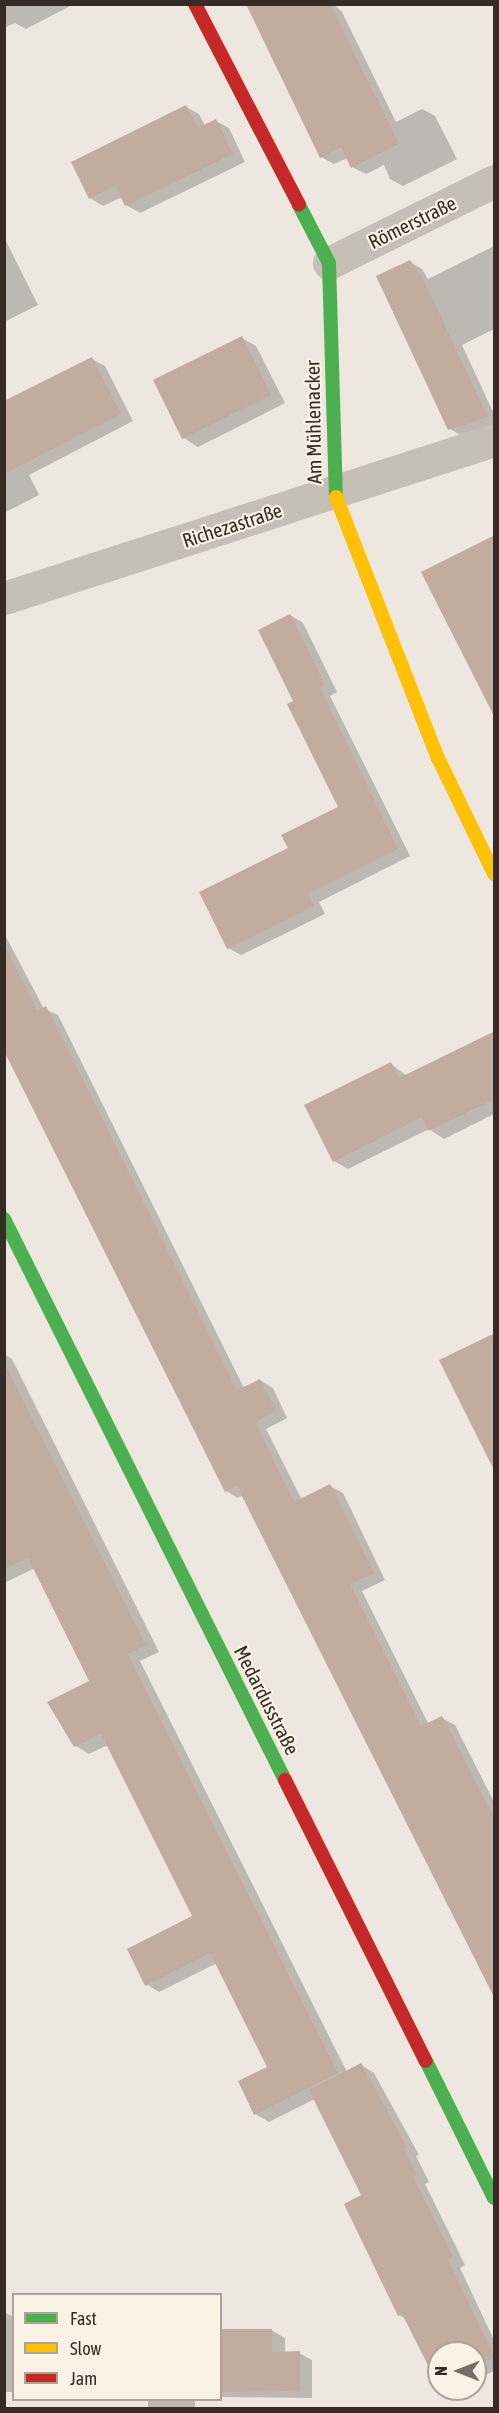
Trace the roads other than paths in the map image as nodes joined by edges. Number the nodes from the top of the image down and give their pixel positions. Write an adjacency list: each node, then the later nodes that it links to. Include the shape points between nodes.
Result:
1 (195, 4): 3 (street, Am Mühlenacker)
2 (495, 182): 3 (street, Römerstraße)
3 (329, 263): 5 (street, Am Mühlenacker)
4 (495, 440): 5 (street, Richezastraße)
5 (334, 492): 6 (street, Richezastraße); 7 (street, Am Mühlenacker, via 438,758)
6 (4, 598)
7 (495, 874)
8 (4, 1219): 9 (street, Medardusstraße)
9 (495, 2198)

